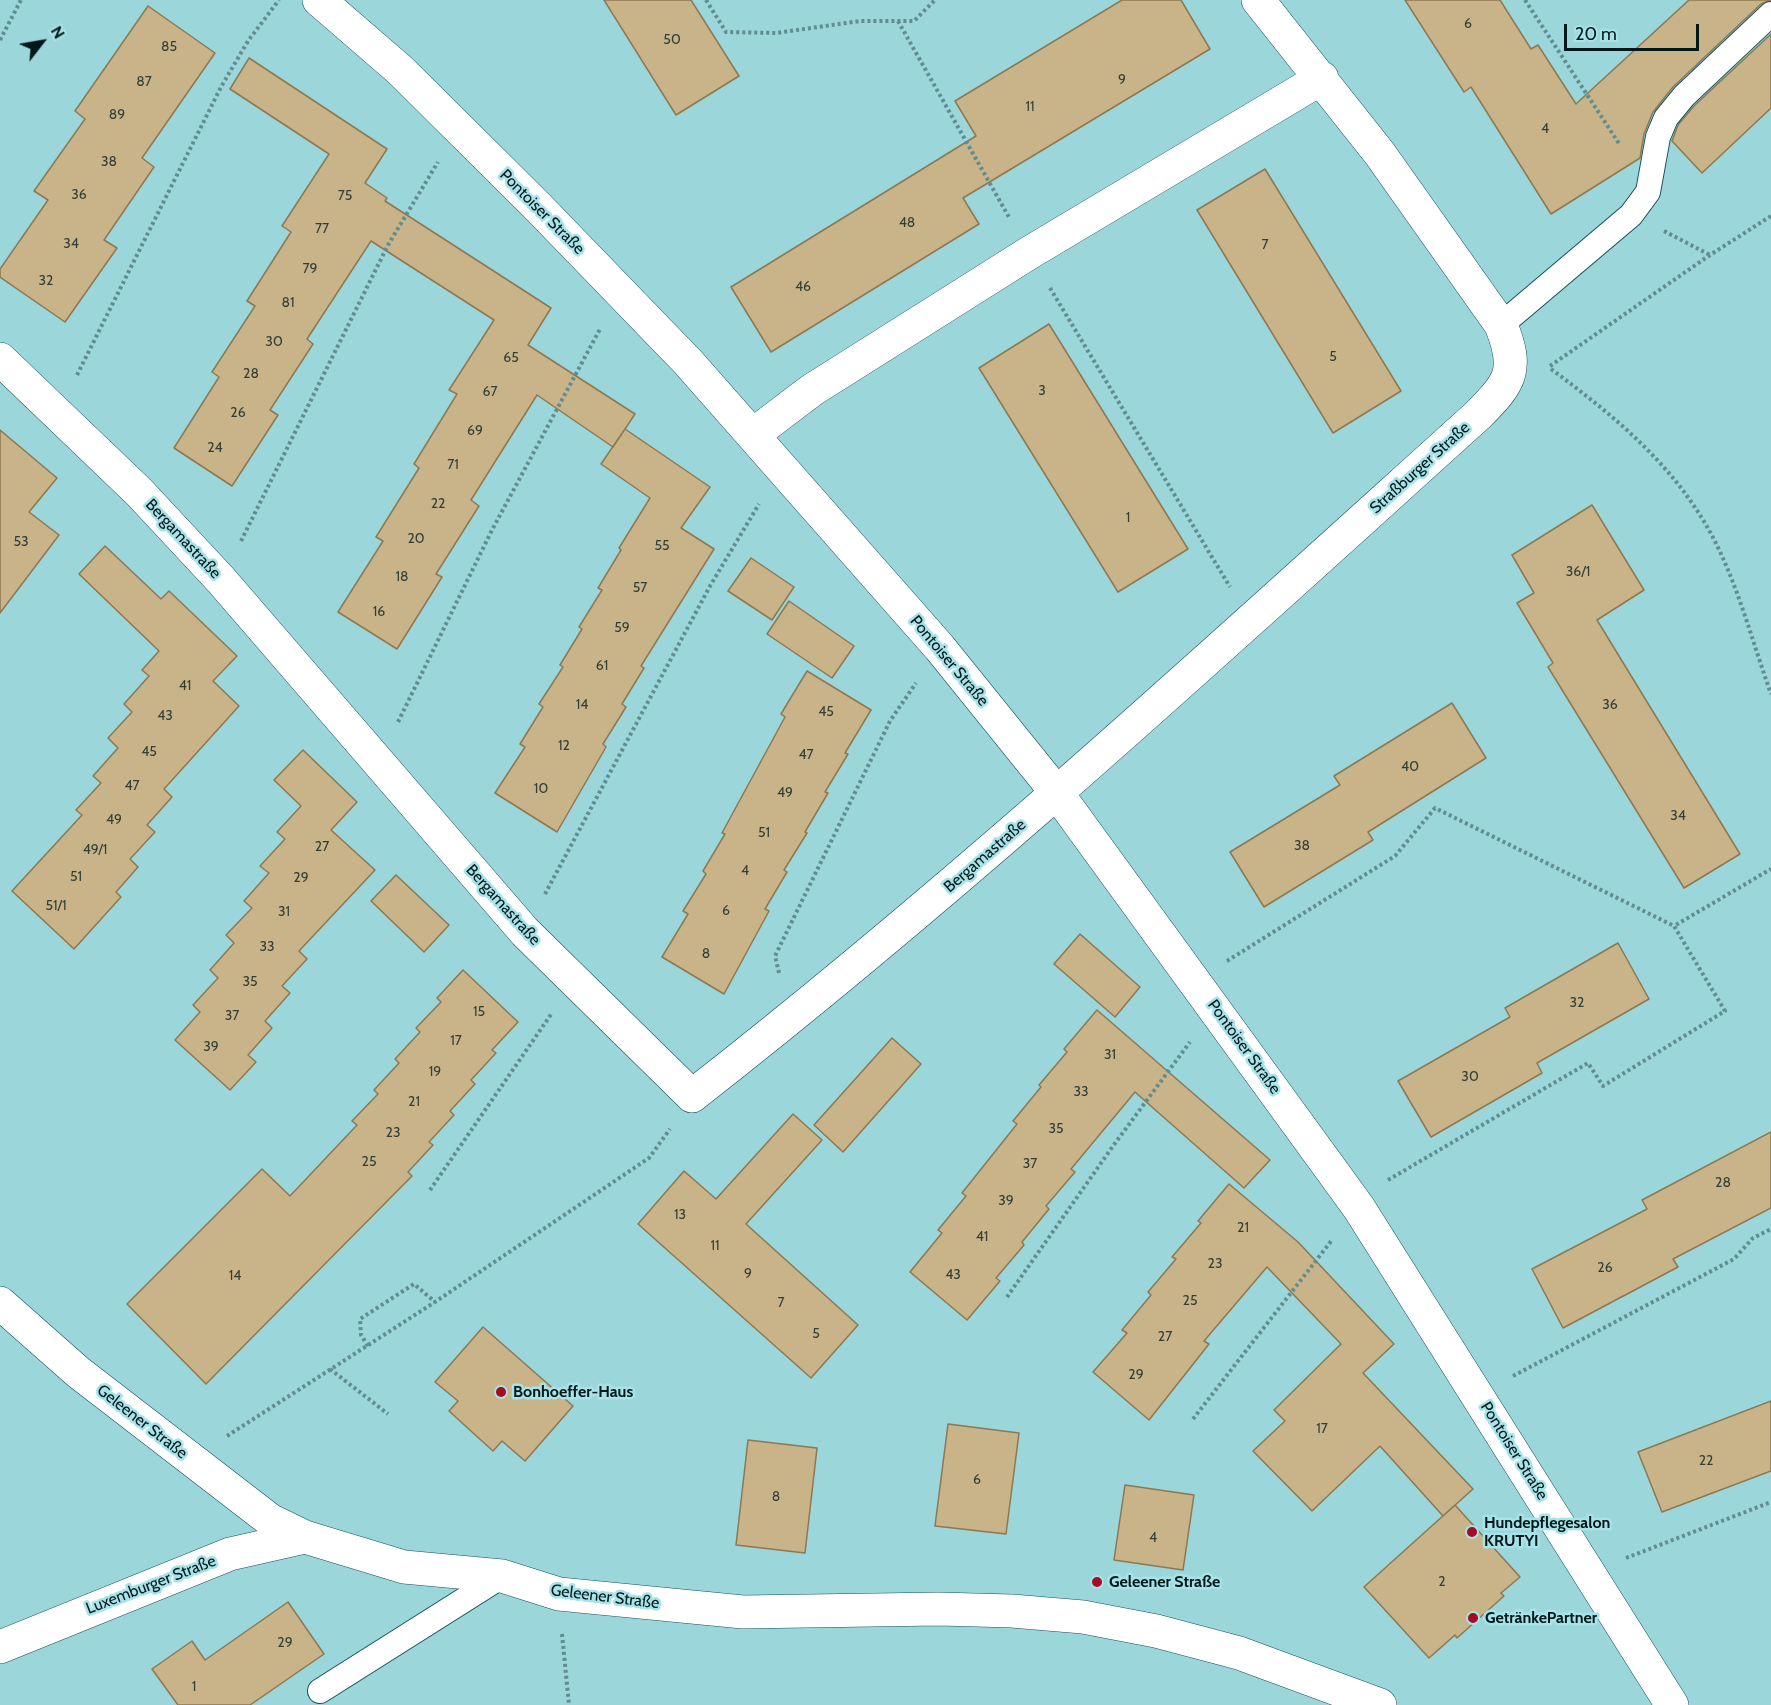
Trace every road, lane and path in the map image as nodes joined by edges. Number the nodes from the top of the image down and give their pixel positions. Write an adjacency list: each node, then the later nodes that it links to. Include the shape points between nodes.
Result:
1 (21, 0): 10 (path)
2 (279, 0): 21 (path, via 248,41 221,87)
3 (320, 0): 12 (street, Pontoiser Straße, via 400,70)
4 (706, 0): 9 (path, via 726,32 776,33 860,21)
5 (935, 0): 9 (path, via 914,21)
6 (1258, 0): 11 (street, Straßburger Straße)
7 (1525, 0): 13 (path)
8 (1771, 15): 13 (lane, via 1684,96 1666,118 1658,137)
9 (898, 21): 16 (path)
10 (0, 40)
11 (1322, 78): 16 (street); 19 (street, Straßburger Straße)
12 (459, 129): 18 (street, Pontoiser Straße); 24 (path, via 388,245)
13 (1648, 192): 14 (lane)
14 (1631, 215): 17 (path); 19 (lane)
15 (1771, 216): 17 (path)
16 (1029, 254): 22 (street, via 812,390); 25 (path)
17 (1710, 255): 27 (path, via 1548,367 1633,433 1674,479 1710,532)
18 (621, 292): 22 (street, Pontoiser Straße); 28 (path, via 492,530)
19 (1502, 325): 25 (street, Straßburger Straße, via 1509,344 1511,371 1500,392)
20 (0, 359): 21 (street, Bergamastraße)
21 (57, 414): 24 (street, Bergamastraße, via 139,492)
22 (754, 434): 23 (street, Pontoiser Straße)
23 (781, 468): 26 (street, Pontoiser Straße); 32 (path, via 710,586)
24 (221, 580): 28 (street, Bergamastraße)
25 (1251, 621): 29 (street, Straßburger Straße)
26 (940, 648): 29 (street, Pontoiser Straße); 33 (path, via 890,721)
27 (1771, 694)
28 (379, 761): 32 (street, Bergamastraße)
29 (1057, 793): 34 (street, Bergamastraße, via 791,1019 692,1096); 35 (street, Pontoiser Straße)
30 (1771, 869): 31 (path)
31 (1674, 926): 35 (path, via 1435,808 1395,856); 39 (path, via 1725,1011 1603,1086 1588,1063 1384,1182)
32 (525, 932): 34 (street, Bergamastraße)
33 (775, 956)
34 (575, 981): 38 (path)
35 (1196, 981): 36 (street, Pontoiser Straße)
36 (1216, 1008): 39 (street, Pontoiser Straße); 41 (path)
37 (649, 1158): 42 (path)
38 (430, 1190)
39 (1359, 1208): 46 (street, Pontoiser Straße); 48 (path)
40 (1771, 1229): 46 (path, via 1753,1238 1734,1259)
41 (1007, 1297)
42 (435, 1302): 44 (path); 44 (path, via 414,1284 360,1319 361,1335)
43 (0, 1303): 49 (street, Geleener Straße, via 78,1372)
44 (368, 1346): 45 (path)
45 (330, 1370): 47 (path); 49 (path)
46 (1478, 1395): 52 (street, Pontoiser Straße)
47 (388, 1414)
48 (1193, 1419)
49 (190, 1459): 51 (street, Geleener Straße, via 270,1520)
50 (1771, 1502): 52 (path)
51 (305, 1537): 53 (street, Geleener Straße, via 404,1567); 55 (street, Luxemburger Straße, via 230,1554)
52 (1590, 1572): 57 (street, Pontoiser Straße)
53 (502, 1576): 54 (street, Geleener Straße); 56 (lane)
54 (559, 1594): 58 (path); 59 (street, Geleener Straße, via 744,1612 939,1609 1083,1617 1239,1653)
55 (0, 1647)
56 (320, 1691)
57 (1670, 1704)
58 (569, 1705)
59 (1380, 1705)

